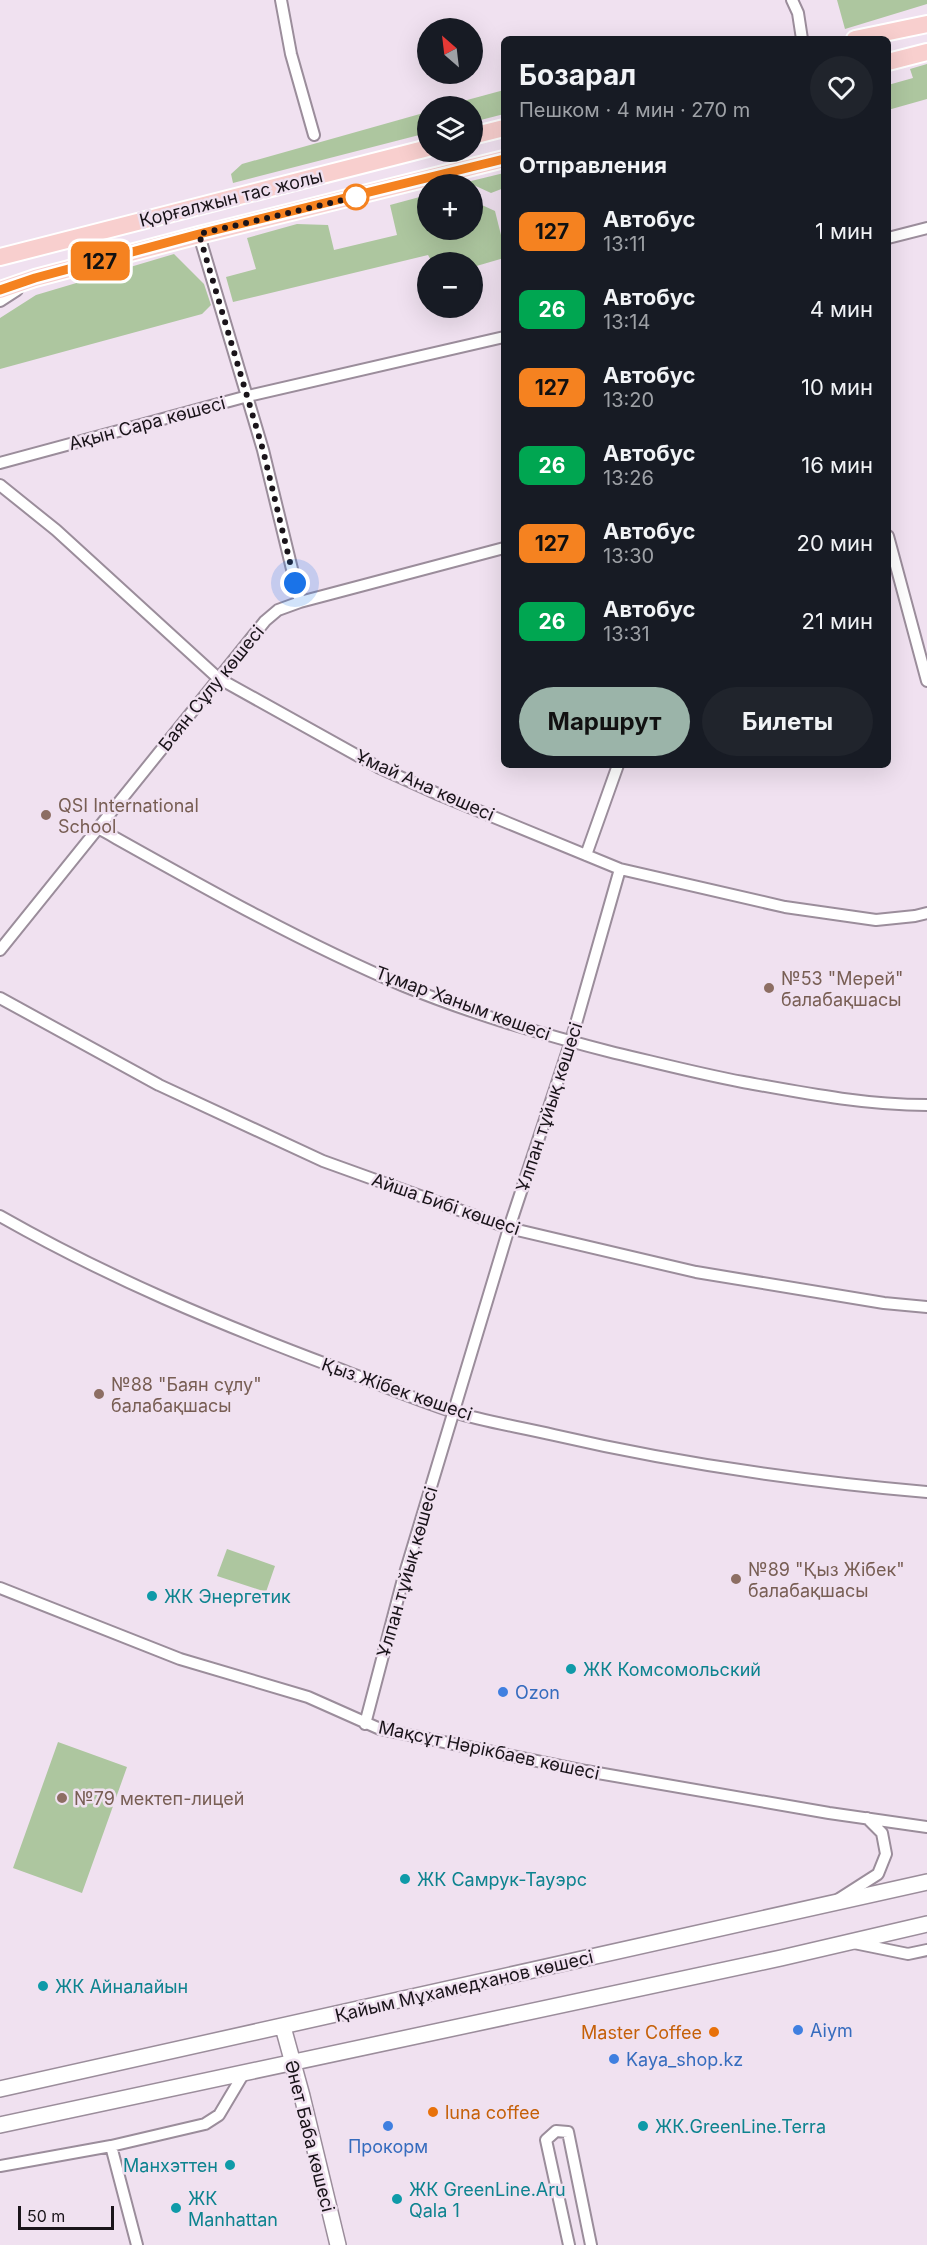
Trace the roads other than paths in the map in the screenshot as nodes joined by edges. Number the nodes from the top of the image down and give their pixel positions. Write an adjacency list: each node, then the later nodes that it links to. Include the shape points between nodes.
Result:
1 (281, 0): 10 (street, via 291,54)
2 (792, 0): 4 (street)
3 (927, 24): 5 (main road)
4 (802, 36)
5 (869, 36)
6 (927, 52): 7 (main road)
7 (891, 61)
8 (501, 129): 9 (main road)
9 (483, 133)
10 (314, 135)
11 (417, 151): 13 (main road, Қорғалжын тас жолы)
12 (501, 160): 15 (main road, Қорғалжын тас жолы)
13 (192, 209): 15 (main road); 17 (main road, Қорғалжын тас жолы)
14 (927, 228): 16 (street)
15 (199, 234): 18 (main road, Қорғалжын тас жолы); 22 (street)
16 (891, 237)
17 (0, 257)
18 (35, 278): 19 (main road, Қорғалжын тас жолы); 20 (street)
19 (0, 290)
20 (0, 301)
21 (501, 338): 22 (street, Ақын Сара көшесі)
22 (248, 396): 23 (street, Ақын Сара көшесі); 27 (street)
23 (0, 463)
24 (0, 485): 28 (street, Ұмай Ана көшесі, via 56,530)
25 (891, 547): 29 (street)
26 (501, 549): 27 (street, Баян Сұлу көшесі)
27 (300, 602): 28 (street, Баян Сұлу көшесі, via 265,621)
28 (218, 678): 31 (street, Баян Сұлу көшесі); 32 (street, Ұмай Ана көшесі, via 378,767)
29 (927, 681)
30 (617, 768): 32 (street)
31 (98, 828): 35 (street, Баян Сұлу көшесі); 37 (street, Тұмар Ханым көшесі, via 306,941 405,986)
32 (586, 855): 33 (street, Ұмай Ана көшесі)
33 (620, 869): 34 (street, Ұмай Ана көшесі, via 785,907 876,920); 37 (street, Ұлпан тұйық көшесі)
34 (927, 912)
35 (0, 950)
36 (0, 998): 40 (street, Айша Бибі көшесі, via 159,1085 323,1161)
37 (571, 1041): 38 (street, Тұмар Ханым көшесі, via 703,1074 825,1097); 40 (street, Ұлпан тұйық көшесі)
38 (927, 1105)
39 (0, 1216): 42 (street, Қыз Жібек көшесі, via 130,1284 236,1330)
40 (509, 1228): 41 (street, Айша Бибі көшесі, via 696,1272); 42 (street, Ұлпан тұйық көшесі)
41 (927, 1307)
42 (455, 1412): 43 (street, Қыз Жібек көшесі, via 699,1466); 45 (street, Ұлпан тұйық көшесі, via 402,1584)
43 (927, 1492)
44 (0, 1588): 45 (street, Мақсұт Нәрікбаев көшесі, via 180,1659 308,1697)
45 (365, 1724): 46 (street, Мақсұт Нәрікбаев көшесі, via 495,1754)
46 (867, 1818): 47 (street, Мақсұт Нәрікбаев көшесі); 49 (street, via 882,1833 886,1854 878,1874)
47 (927, 1827)
48 (927, 1882): 49 (main road, Қайым Мұхамедханов көшесі)
49 (830, 1905): 53 (main road, Қайым Мұхамедханов көшесі)
50 (927, 1924): 51 (main road, Қайым Мұхамедханов көшесі)
51 (851, 1942): 52 (street, via 908,1954); 54 (main road, Қайым Мұхамедханов көшесі)
52 (927, 1950)
53 (283, 2027): 54 (main road, Әнет Баба көшесі); 56 (main road, Қайым Мұхамедханов көшесі)
54 (291, 2062): 55 (main road, Қайым Мұхамедханов көшесі); 61 (main road, Әнет Баба көшесі)
55 (244, 2073): 57 (main road, Қайым Мұхамедханов көшесі); 58 (street, via 219,2115 205,2124)
56 (0, 2089)
57 (0, 2125)
58 (111, 2146): 59 (street); 60 (street)
59 (0, 2166)
60 (137, 2245)
61 (338, 2245)
62 (569, 2245): 63 (street, via 546,2140 556,2132 568,2132)
63 (591, 2245)

